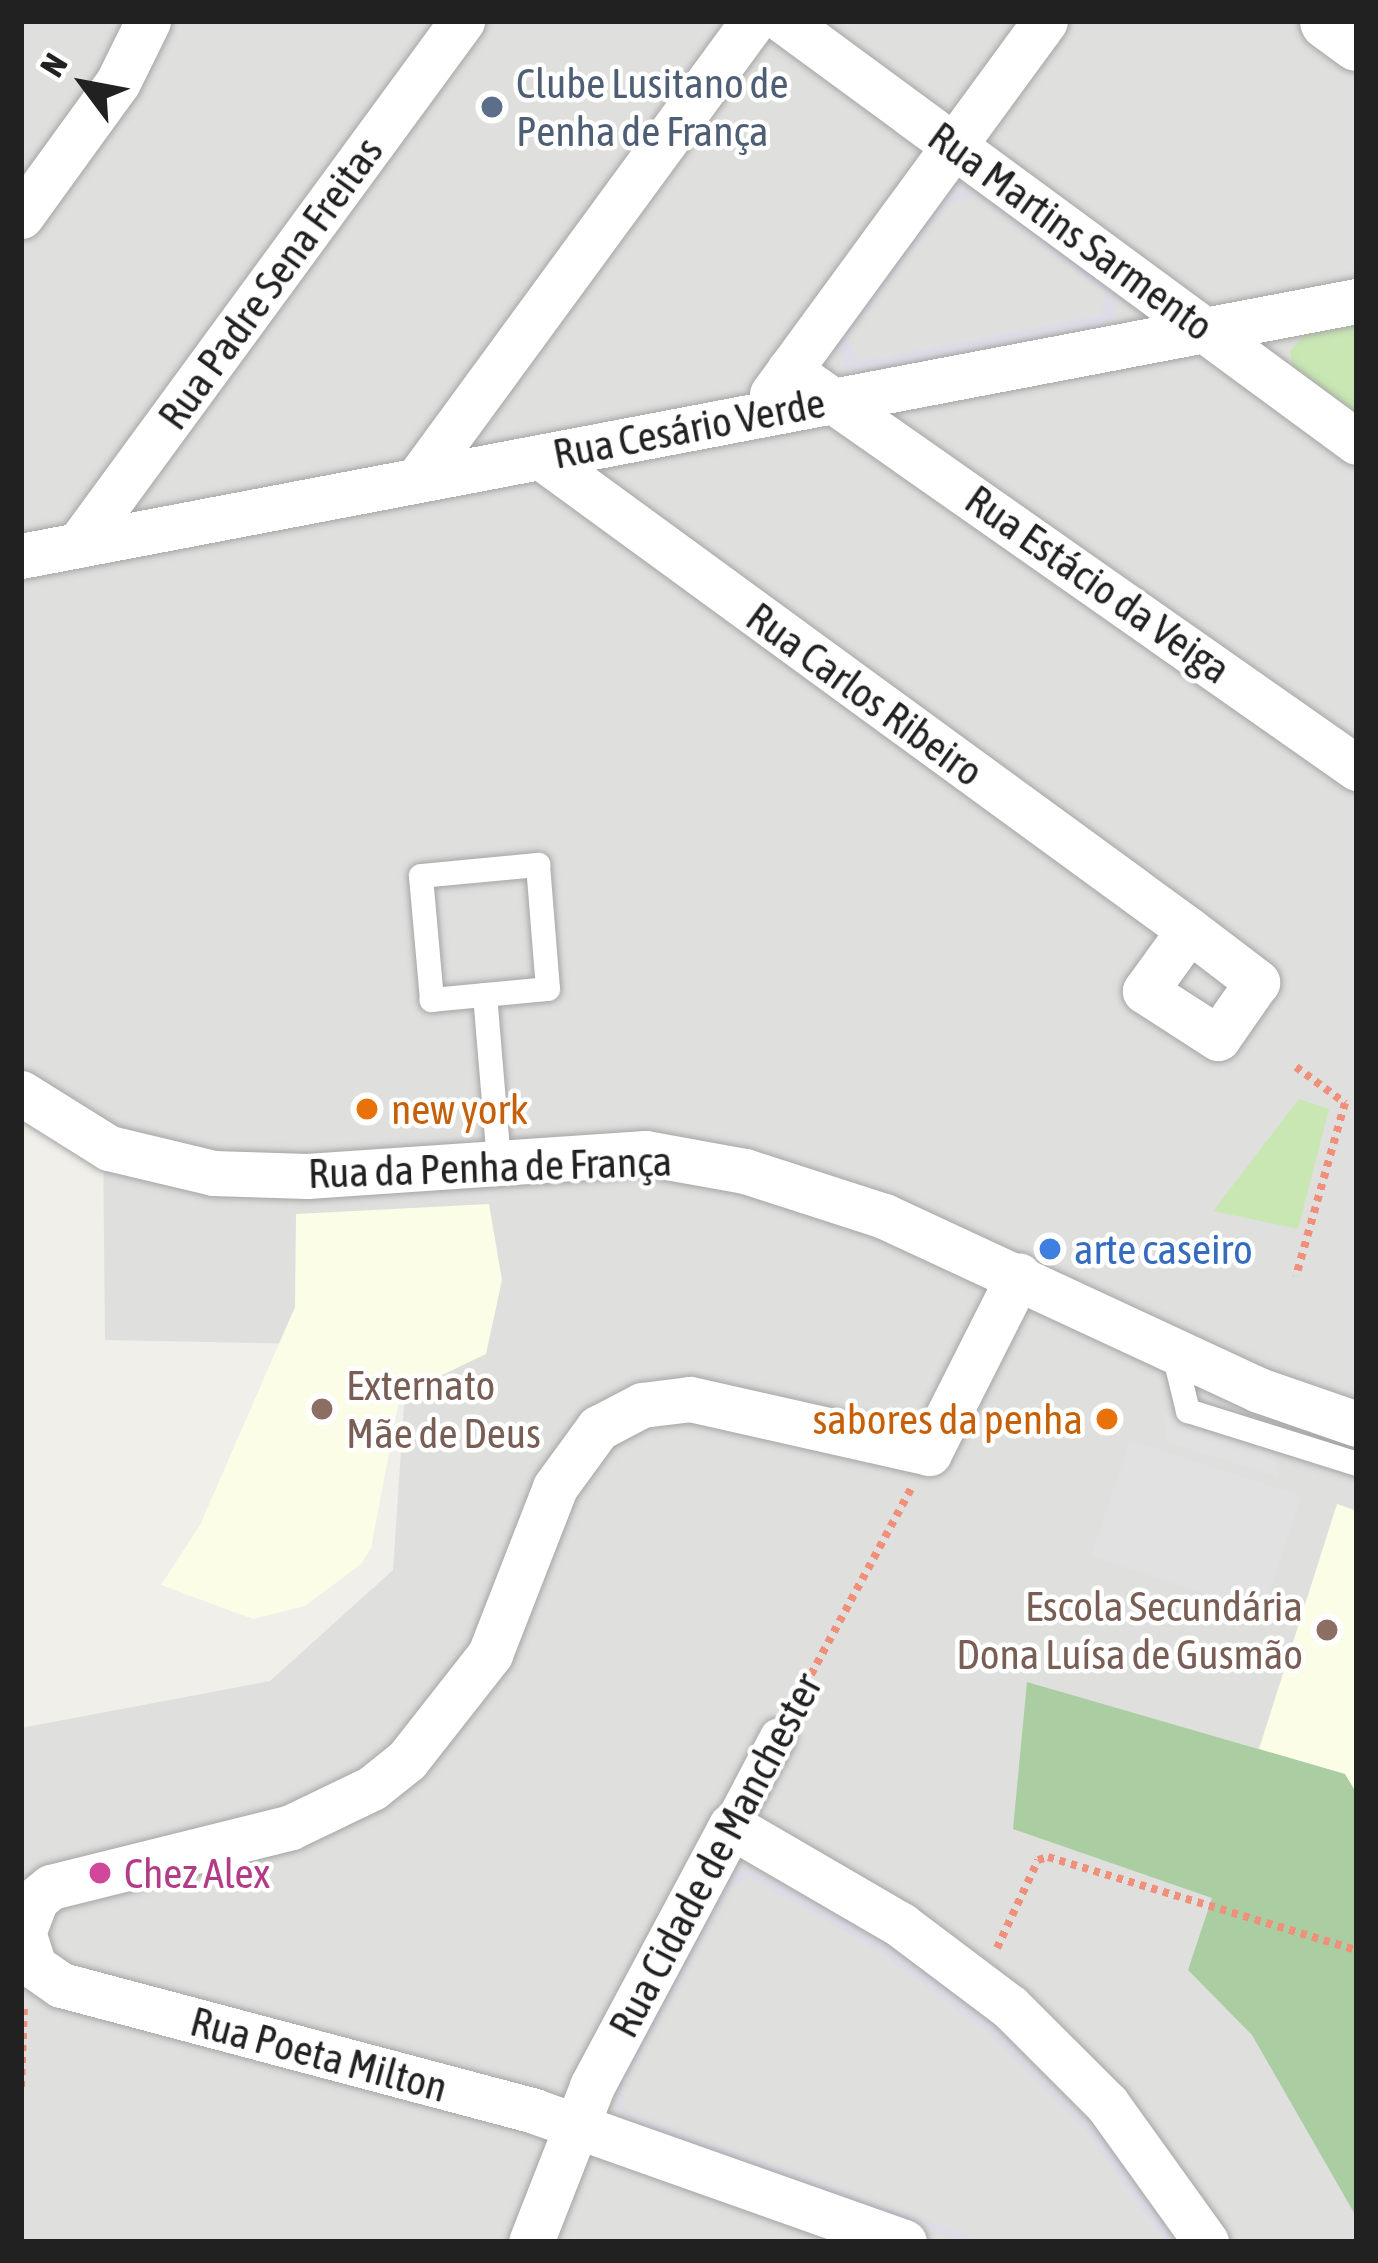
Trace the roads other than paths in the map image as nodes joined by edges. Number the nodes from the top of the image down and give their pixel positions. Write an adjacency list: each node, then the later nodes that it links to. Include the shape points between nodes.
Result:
1 (148, 21): 9 (street, via 118,82)
2 (462, 21): 18 (street, Rua Padre Sena Freitas)
3 (754, 21): 17 (street)
4 (784, 21): 8 (street, Rua Martins Sarmento)
5 (1045, 21): 8 (street)
6 (1328, 21): 7 (street)
7 (1357, 42)
8 (954, 146): 11 (street, Rua Martins Sarmento); 12 (street)
9 (21, 216)
10 (1357, 301): 11 (street, Rua Cesário Verde)
11 (1205, 330): 13 (street, Rua Cesário Verde); 15 (street, Rua Martins Sarmento)
12 (789, 370): 13 (street, Rua Estácio da Veiga); 14 (street)
13 (840, 399): 14 (street, Rua Cesário Verde); 20 (street, Rua Estácio da Veiga)
14 (756, 416): 16 (street, Rua Cesário Verde)
15 (1357, 442)
16 (541, 457): 17 (street, Rua Cesário Verde); 21 (street, Rua Carlos Ribeiro)
17 (417, 480): 18 (street, Rua Cesário Verde)
18 (78, 545): 19 (street, Rua Cesário Verde)
19 (21, 556)
20 (1357, 768)
21 (1190, 930)
22 (484, 995): 22 (lane, via 548,989 538,866 421,876 432,1000); 24 (lane)
23 (21, 1093): 24 (street, Rua da Penha de França, via 109,1148 213,1173 307,1176)
24 (499, 1162): 25 (street, Rua da Penha de França, via 645,1153 694,1159 884,1216)
25 (1018, 1275): 26 (street, Rua da Penha de França); 31 (street, Rua Poeta Milton, via 924,1464 691,1399 619,1414 566,1465 490,1654 440,1729 371,1788 291,1827 51,1888 36,1899 23,1933 43,1992)
26 (1172, 1347): 27 (street, Rua da Penha de França, via 1259,1390); 28 (lane, via 1188,1411)
27 (1357, 1424)
28 (1357, 1464)
29 (778, 1737): 30 (street, Rua Cidade de Manchester)
30 (730, 1826): 31 (street, Rua Cidade de Manchester); 34 (street, via 901,1925 974,1978 1107,2104)
31 (577, 2126): 32 (street, Rua Cidade de Manchester); 33 (street, Rua Poeta Milton)
32 (531, 2242)
33 (904, 2242)
34 (1206, 2242)

